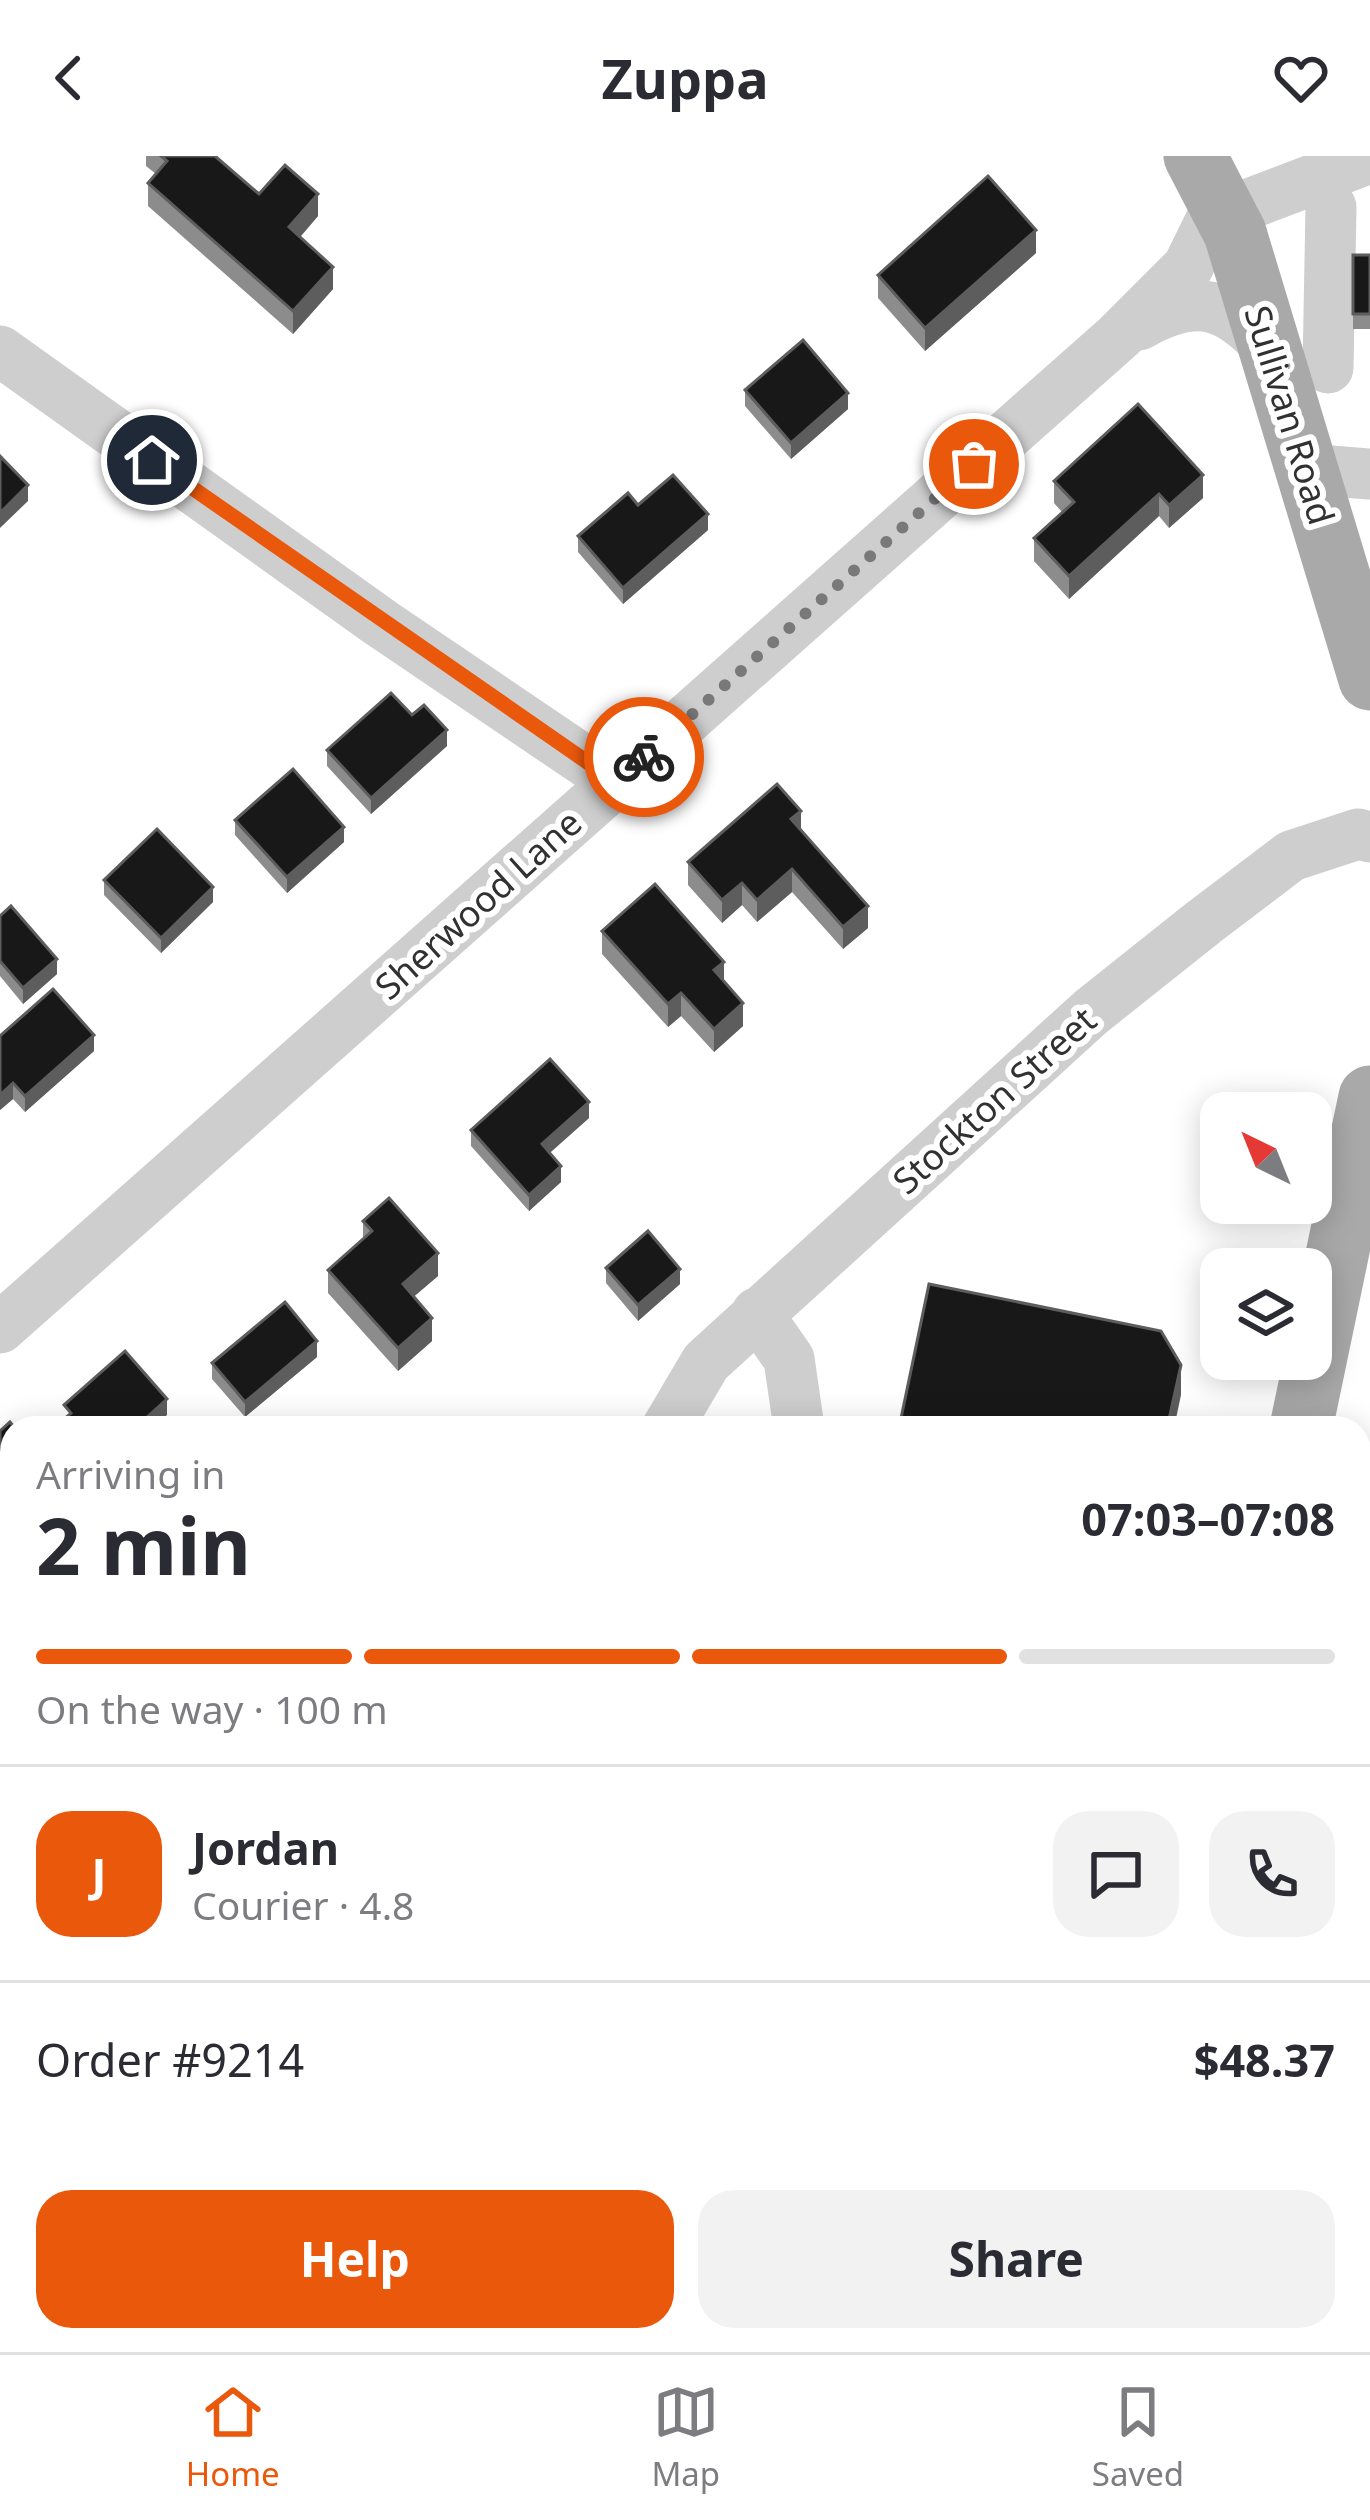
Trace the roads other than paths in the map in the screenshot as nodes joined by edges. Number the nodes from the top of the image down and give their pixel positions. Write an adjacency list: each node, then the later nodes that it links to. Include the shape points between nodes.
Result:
1 (1370, 158): 3 (street)
2 (1351, 198): 3 (street); 6 (street)
3 (1219, 204): 4 (street, Sherwood Lane, via 1188,267); 6 (main road, Sullivan Road)
4 (1118, 337): 6 (street, Sherwood Lane, via 1175,306 1201,305); 10 (street, Sherwood Lane)
5 (0, 351): 10 (street)
6 (1311, 364): 7 (main road, Sullivan Road)
7 (1306, 469): 8 (street); 9 (main road, Sullivan Road)
8 (1370, 474)
9 (1370, 679)
10 (616, 782): 14 (street, Sherwood Lane)
11 (1370, 837): 13 (street, Stockton Street, via 1292,856 1204,922 1091,1012)
12 (1370, 1097): 17 (main road)
13 (757, 1312): 15 (street, Stockton Street, via 706,1362); 16 (street, via 789,1359)
14 (0, 1328)
15 (674, 1416)
16 (797, 1416)
17 (1304, 1416)

